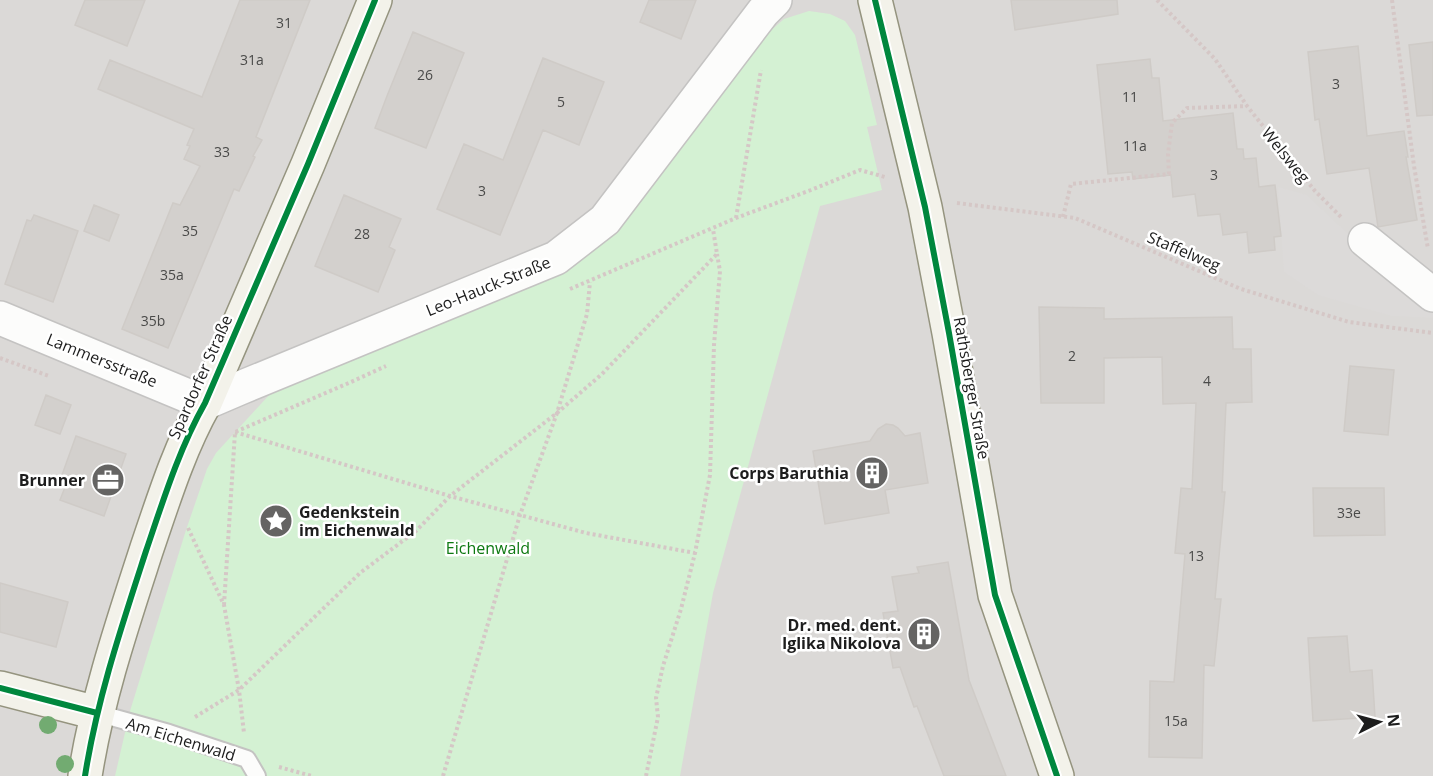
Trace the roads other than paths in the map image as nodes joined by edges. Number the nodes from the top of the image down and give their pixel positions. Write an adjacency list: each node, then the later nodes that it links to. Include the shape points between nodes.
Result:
1 (375, 0): 7 (street, Spardorfer Straße)
2 (775, 0): 7 (street, Leo-Hauck-Straße, via 605,220 556,258)
3 (874, 0): 12 (street, Rathsberger Straße, via 925,207 995,595)
4 (1365, 240): 5 (street)
5 (1433, 295)
6 (0, 318): 7 (street, Lammersstraße)
7 (205, 403): 9 (street, Spardorfer Straße, via 191,426 165,493)
8 (0, 688): 9 (street)
9 (97, 713): 10 (street, Spardorfer Straße); 11 (lane, Am Eichenwald, via 247,759)
10 (85, 776)
11 (257, 776)
12 (1057, 776)

